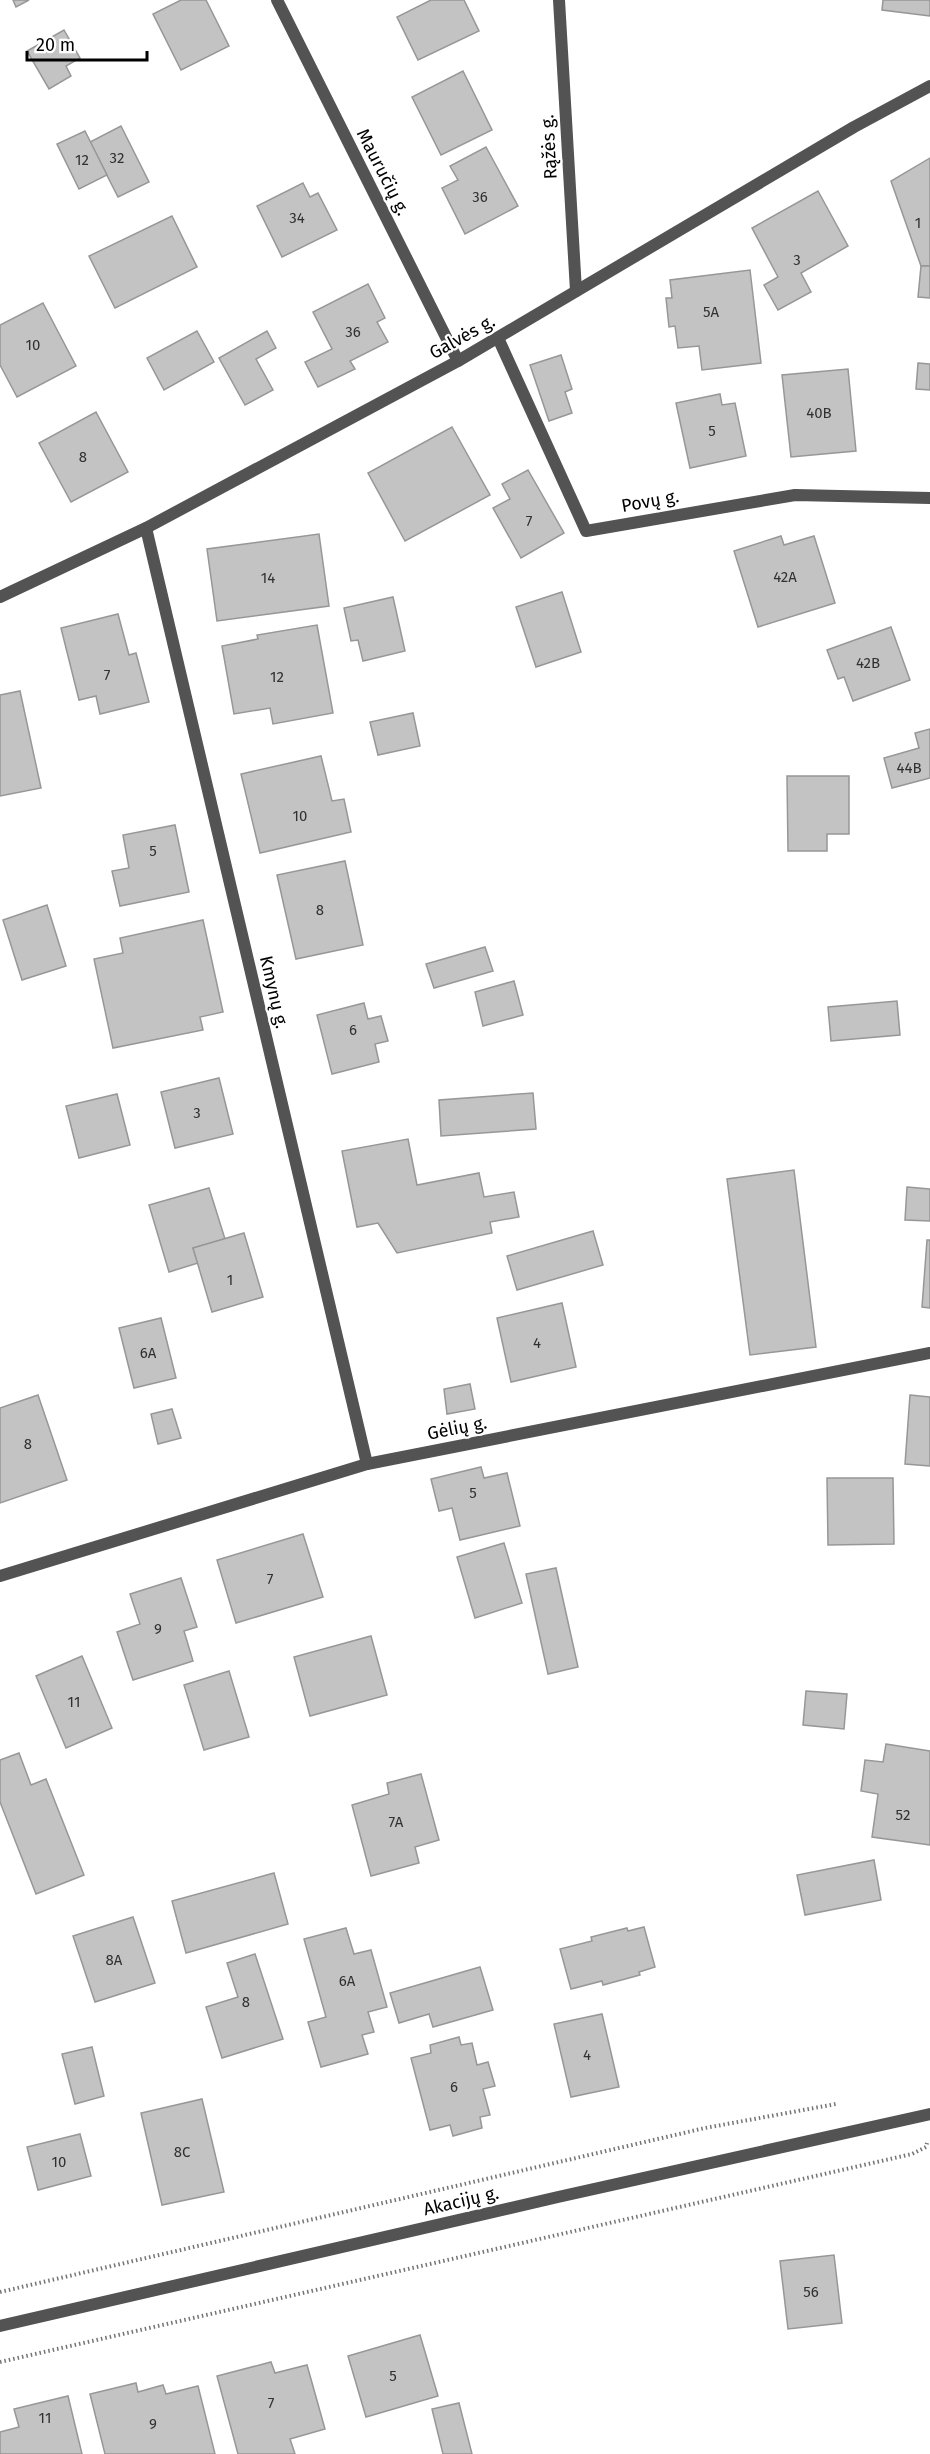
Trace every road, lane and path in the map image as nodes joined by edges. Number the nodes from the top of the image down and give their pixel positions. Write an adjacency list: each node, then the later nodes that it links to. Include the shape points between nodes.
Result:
1 (277, 0): 6 (street, Mauručių g.)
2 (559, 0): 4 (street, Rąžės g.)
3 (930, 86): 4 (street, Galvės g.)
4 (576, 291): 5 (street, Galvės g.)
5 (498, 338): 6 (street, Galvės g.); 7 (street, Povų g., via 586,531 795,495)
6 (458, 361): 8 (street, Galvės g.)
7 (930, 498)
8 (146, 528): 9 (street, Galvės g.); 11 (street, Kmynų g.)
9 (0, 597)
10 (930, 1353): 11 (street, Gėlių g.)
11 (367, 1464): 12 (street, Gėlių g.)
12 (0, 1576)
13 (844, 2103): 16 (path, via 705,2128)
14 (930, 2114): 17 (street, Akacijų g.)
15 (928, 2137): 18 (path, via 926,2147 912,2154)
16 (0, 2292)
17 (0, 2326)
18 (0, 2362)

